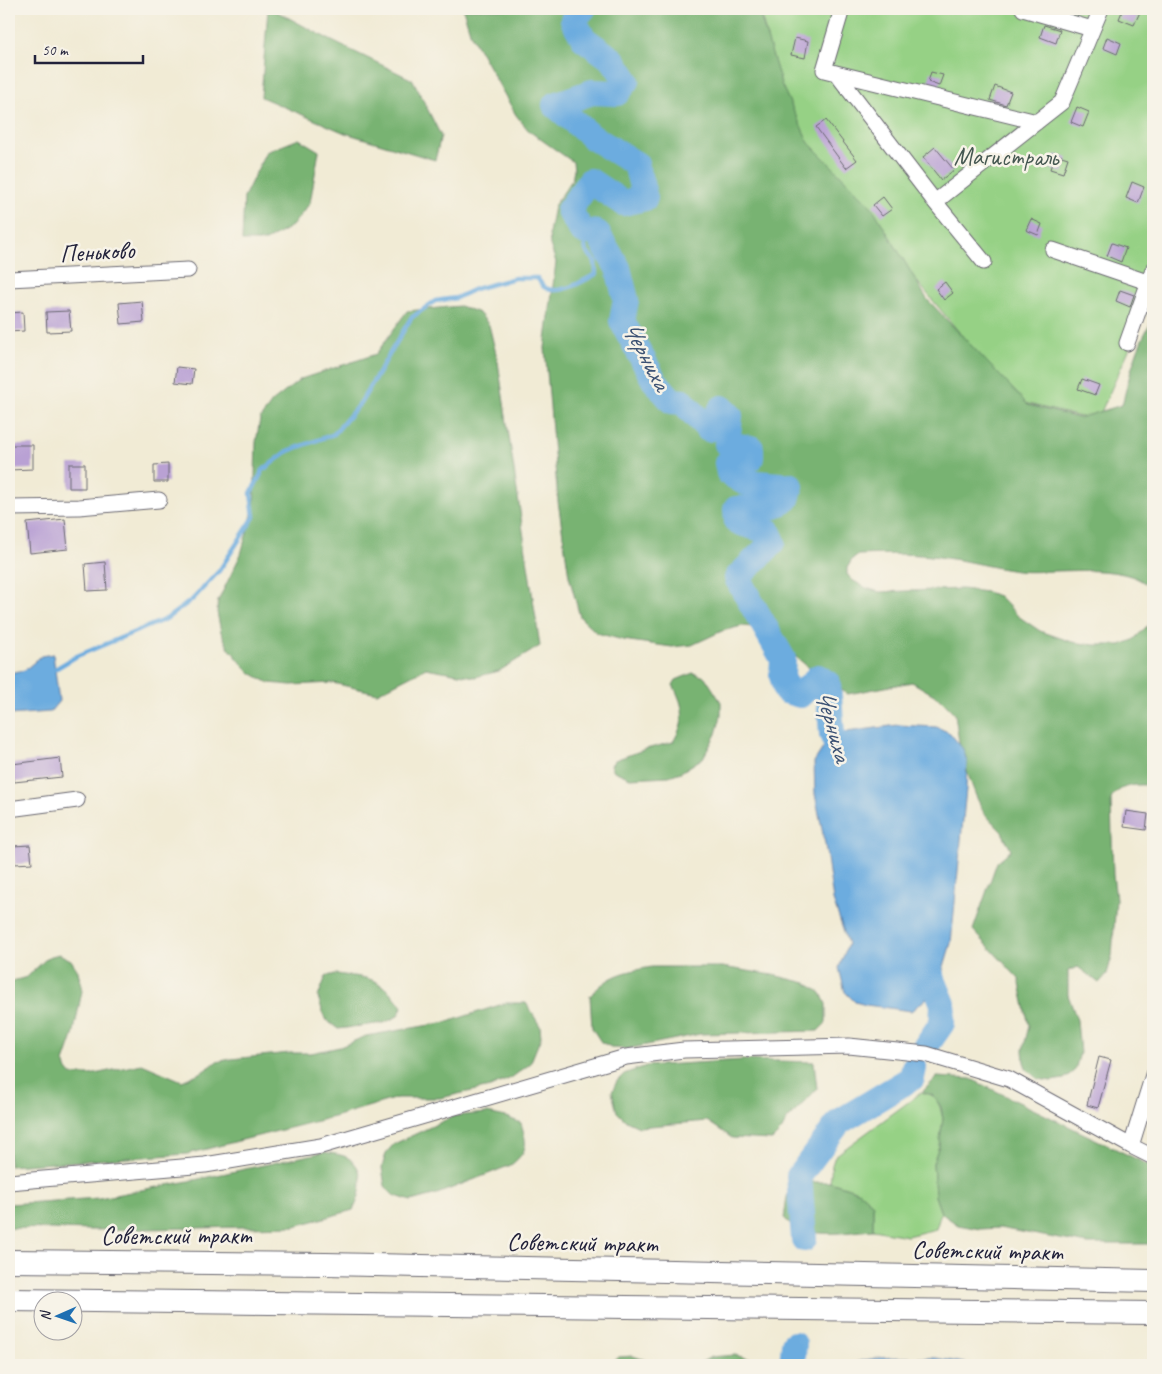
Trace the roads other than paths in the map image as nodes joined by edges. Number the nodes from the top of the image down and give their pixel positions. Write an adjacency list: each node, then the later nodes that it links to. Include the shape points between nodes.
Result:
1 (842, 9): 5 (street, via 824,70)
2 (1023, 9): 4 (street)
3 (1101, 9): 4 (street)
4 (1092, 28): 6 (street, via 1062,102)
5 (836, 73): 6 (street); 7 (street)
6 (1037, 122): 7 (street)
7 (935, 202): 9 (street)
8 (1053, 250): 12 (street)
9 (984, 262)
10 (188, 270): 11 (street, Пеньково)
11 (9, 279)
12 (1152, 279): 13 (street)
13 (1127, 343)
14 (159, 500): 15 (street)
15 (9, 508)
16 (77, 800): 17 (street)
17 (9, 809)
18 (1153, 1075): 19 (street)
19 (1131, 1146): 20 (street); 21 (street, via 1009,1079 926,1054 849,1046 684,1050 626,1057 321,1146 206,1165)
20 (1153, 1157)
21 (9, 1182)
22 (9, 1261): 23 (highway, Советский тракт, via 326,1264)
23 (1153, 1281)
24 (9, 1300): 25 (highway)
25 (1153, 1313)

